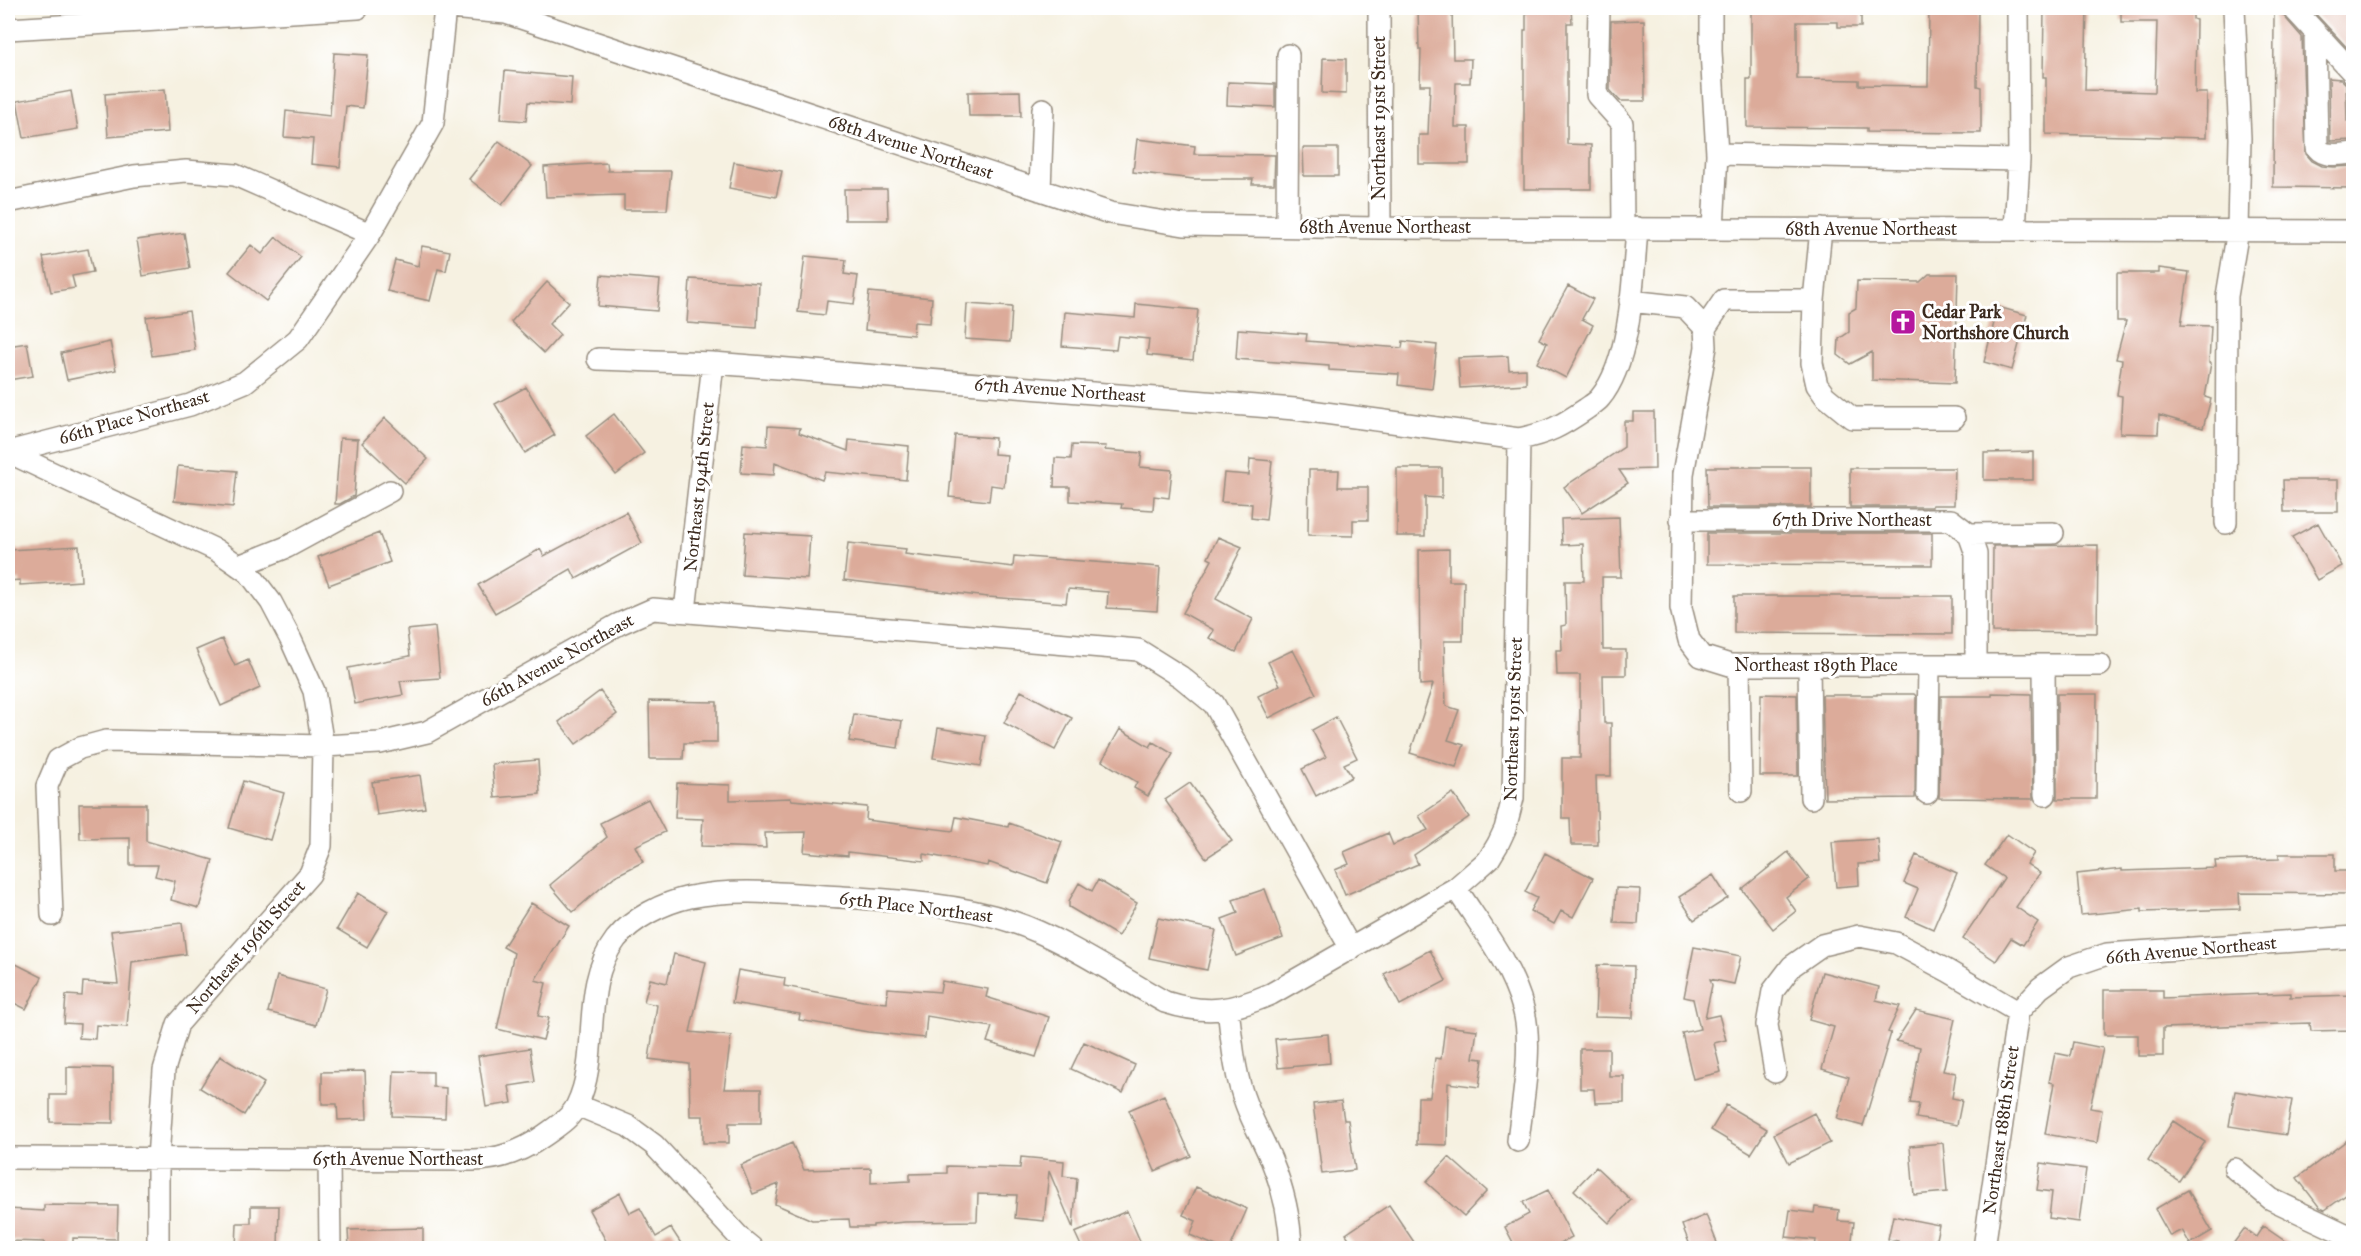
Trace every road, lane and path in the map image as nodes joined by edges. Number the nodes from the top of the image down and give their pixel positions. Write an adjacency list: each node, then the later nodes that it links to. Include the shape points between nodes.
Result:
1 (358, 8): 10 (street)
2 (445, 8): 29 (street, 66th Place Northeast, via 433,123)
3 (451, 8): 19 (street, 68th Avenue Northeast, via 506,13)
4 (1379, 8): 22 (street, Northeast 191st Street)
5 (1599, 8): 23 (street, via 1597,95 1622,123)
6 (1711, 8): 17 (street)
7 (2018, 8): 18 (street)
8 (2234, 8): 27 (street, via 2240,138)
9 (2293, 8): 12 (street)
10 (311, 9): 11 (street)
11 (8, 29)
12 (2315, 32): 14 (street); 16 (street, via 2317,148 2328,154)
13 (1288, 55): 21 (street)
14 (2354, 74)
15 (1043, 109): 19 (street)
16 (2354, 153)
17 (1717, 154): 18 (street); 24 (street)
18 (2019, 160): 26 (street)
19 (1040, 190): 21 (street, 68th Avenue Northeast, via 1110,213 1184,225)
20 (8, 202): 29 (street, via 135,177 186,171 234,175)
21 (1287, 226): 22 (street, 68th Avenue Northeast)
22 (1380, 228): 23 (street, 68th Avenue Northeast)
23 (1630, 228): 24 (street, 68th Avenue Northeast); 31 (street)
24 (1713, 229): 25 (street, 68th Avenue Northeast)
25 (1821, 229): 26 (street, 68th Avenue Northeast); 30 (street)
26 (2015, 230): 27 (street, 68th Avenue Northeast)
27 (2238, 230): 28 (street, 68th Avenue Northeast); 40 (street, via 2227,296)
28 (2354, 231)
29 (370, 234): 37 (street, 66th Place Northeast, via 298,339 245,382 190,405)
30 (1814, 300): 32 (street, via 1724,300); 35 (street, via 1812,363 1817,385 1825,396 1852,418)
31 (1630, 301): 32 (street, via 1685,307); 36 (street, via 1616,370 1600,399 1559,428)
32 (1705, 328): 39 (street, Northeast 189th Place, via 1706,347 1683,474)
33 (598, 359): 34 (street, 67th Avenue Northeast)
34 (713, 363): 36 (street, 67th Avenue Northeast, via 1295,409); 44 (street, Northeast 194th Street)
35 (1954, 418)
36 (1519, 439): 56 (street, Northeast 191st Street, via 1513,798 1498,844 1489,858)
37 (8, 452): 43 (street, Northeast 196th Street, via 216,550)
38 (390, 491): 43 (street, via 287,547)
39 (1681, 520): 42 (street, 67th Drive Northeast, via 1951,520); 45 (street, Northeast 189th Place, via 1681,608 1689,640 1701,656)
40 (2226, 523)
41 (2053, 533): 42 (street, 67th Drive Northeast)
42 (1969, 534): 48 (street, via 1976,554)
43 (239, 566): 51 (street, Northeast 196th Street, via 271,602 291,640 314,691)
44 (685, 611): 51 (street, 66th Avenue Northeast, via 653,609 619,624 427,732 380,743); 59 (street, 66th Avenue Northeast, via 1138,650 1214,704)
45 (1739, 665): 46 (street, Northeast 189th Place); 52 (street)
46 (1809, 665): 47 (street, Northeast 189th Place); 55 (street)
47 (1929, 665): 48 (street, Northeast 189th Place); 53 (street)
48 (1976, 665): 50 (street, Northeast 189th Place)
49 (2100, 665): 50 (street, Northeast 189th Place)
50 (2044, 666): 54 (street)
51 (324, 746): 57 (street, 66th Avenue Northeast, via 106,741 80,747 58,760 47,786); 66 (street, Northeast 196th Street, via 321,846 310,874 178,1024 164,1070)
52 (1741, 791)
53 (1927, 793)
54 (2045, 795)
55 (1811, 798)
56 (1456, 888): 59 (street, 65th Place Northeast); 64 (street, via 1508,971 1524,1010 1527,1053)
57 (52, 915)
58 (2354, 938): 61 (street, 66th Avenue Northeast, via 2107,954 2068,967 2040,988)
59 (1351, 949): 60 (street, 65th Place Northeast, via 1271,994)
60 (1228, 1009): 63 (street, 65th Place Northeast, via 1188,1009 1165,1002 1038,932 989,914 882,900 774,893 709,894 652,912 615,940 598,976 585,1076); 73 (street, via 1238,1077 1284,1194)
61 (2018, 1012): 62 (street, via 1896,943 1859,936 1822,945 1792,966 1773,991 1767,1025); 74 (street, Northeast 188th Street)
62 (1775, 1072)
63 (577, 1106): 67 (street, 65th Avenue Northeast, via 560,1124 523,1149 488,1160); 72 (street, via 628,1126 654,1145)
64 (1518, 1141)
65 (8, 1158): 66 (street, 65th Avenue Northeast)
66 (158, 1159): 67 (street, 65th Avenue Northeast); 70 (street, Northeast 196th Street)
67 (329, 1159): 71 (street)
68 (2235, 1169): 69 (street, via 2271,1199)
69 (2354, 1235)
70 (158, 1248)
71 (330, 1248)
72 (752, 1248)
73 (1291, 1248)
74 (1984, 1248)

